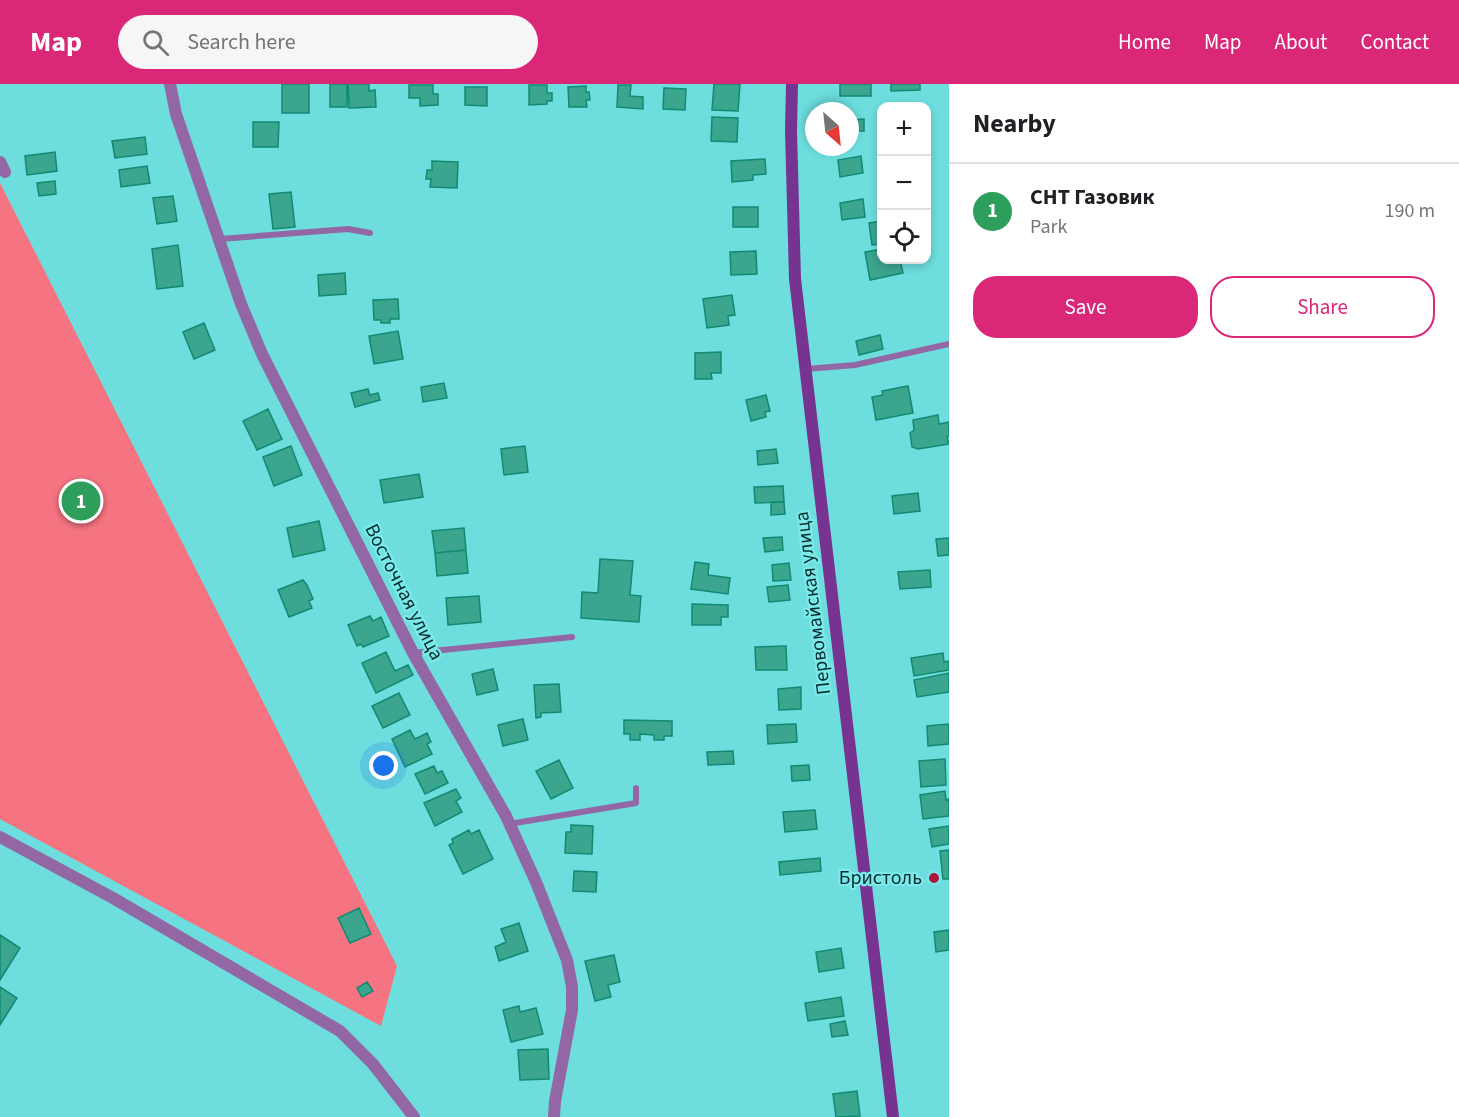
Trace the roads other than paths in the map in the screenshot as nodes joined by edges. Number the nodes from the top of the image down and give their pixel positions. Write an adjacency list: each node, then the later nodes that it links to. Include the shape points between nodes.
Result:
1 (170, 84): 4 (street, Восточная улица, via 176,114)
2 (792, 84): 6 (main road, Первомайская улица, via 795,279)
3 (370, 233): 4 (lane, via 348,229)
4 (219, 239): 8 (street, Восточная улица, via 262,354)
5 (949, 344): 6 (lane, via 855,365)
6 (806, 369): 14 (main road, Первомайская улица)
7 (572, 637): 8 (lane)
8 (412, 653): 10 (street, Восточная улица)
9 (636, 788): 10 (lane, via 636,803)
10 (509, 824): 13 (street, Восточная улица, via 567,960 572,987 572,1010)
11 (0, 837): 12 (street, via 113,898 340,1031 373,1064)
12 (414, 1117)
13 (554, 1117)
14 (892, 1117)

